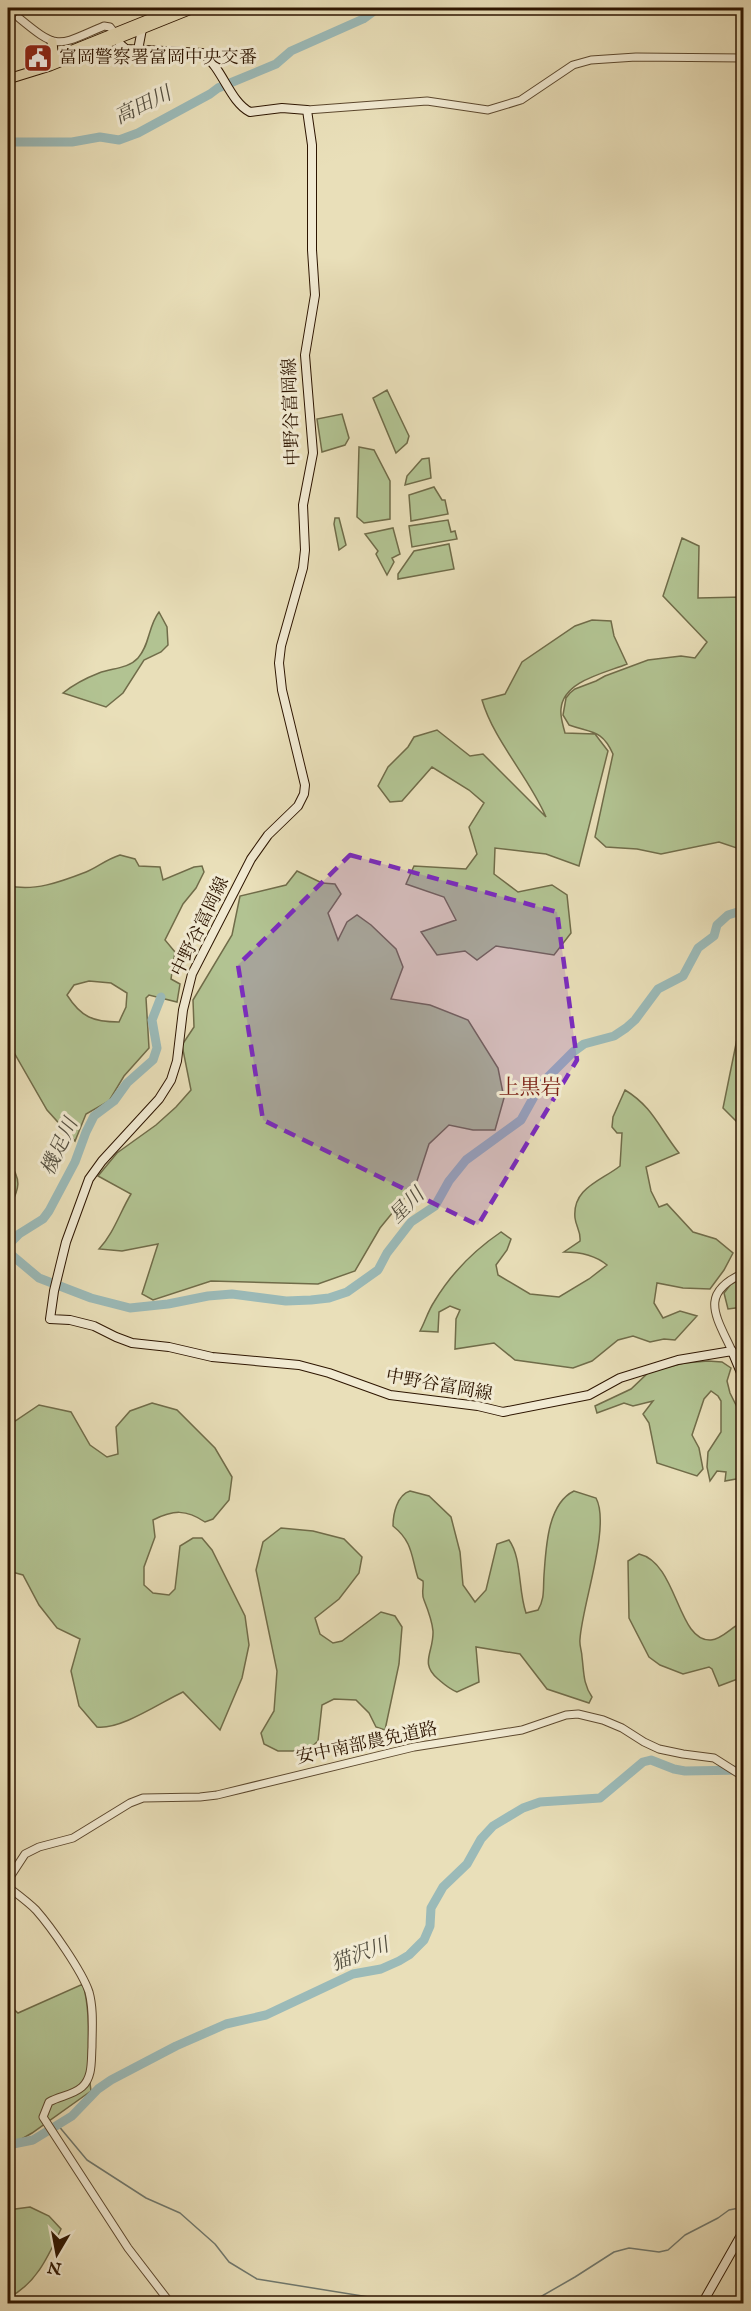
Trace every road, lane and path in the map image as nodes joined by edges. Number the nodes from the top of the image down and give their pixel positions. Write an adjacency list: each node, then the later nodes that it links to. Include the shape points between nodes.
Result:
1 (177, 8): 5 (highway)
2 (194, 8): 4 (highway)
3 (18, 18): 6 (street)
4 (142, 29): 5 (highway); 7 (main road)
5 (116, 36): 6 (street, via 110,27 104,26 64,43); 7 (main road, via 123,47); 9 (highway); 10 (highway, via 50,66)
6 (52, 42): 9 (highway, via 53,52)
7 (138, 50): 11 (main road, via 202,53 211,60 240,105 250,112)
8 (744, 58): 11 (street, via 591,60 573,65 520,100 488,110 427,101)
9 (48, 60): 10 (highway)
10 (8, 76)
11 (307, 110): 13 (main road, 中野谷富岡線, via 312,145 315,295 305,356 313,453 303,506 303,568 279,663 304,794 296,810 257,850 188,987 171,1080 89,1179 69,1232 50,1319 70,1320 124,1340 212,1357 298,1365 390,1395 503,1412 589,1395 620,1378 686,1358)
12 (744, 1273): 13 (street, via 723,1284 714,1301)
13 (732, 1351): 14 (main road)
14 (744, 1380)
15 (744, 1778): 16 (street, 安中南部農免道路, via 714,1758 659,1749 622,1728 578,1714 522,1730 414,1747 217,1795 143,1798 73,1838 39,1846 25,1854)
16 (8, 1880)
17 (8, 1887): 19 (street, via 36,1910 51,1930 82,1977 93,2008 88,2078 84,2086 49,2102 43,2117 128,2248)
18 (744, 2230): 20 (main road)
19 (171, 2304)
20 (702, 2304)

